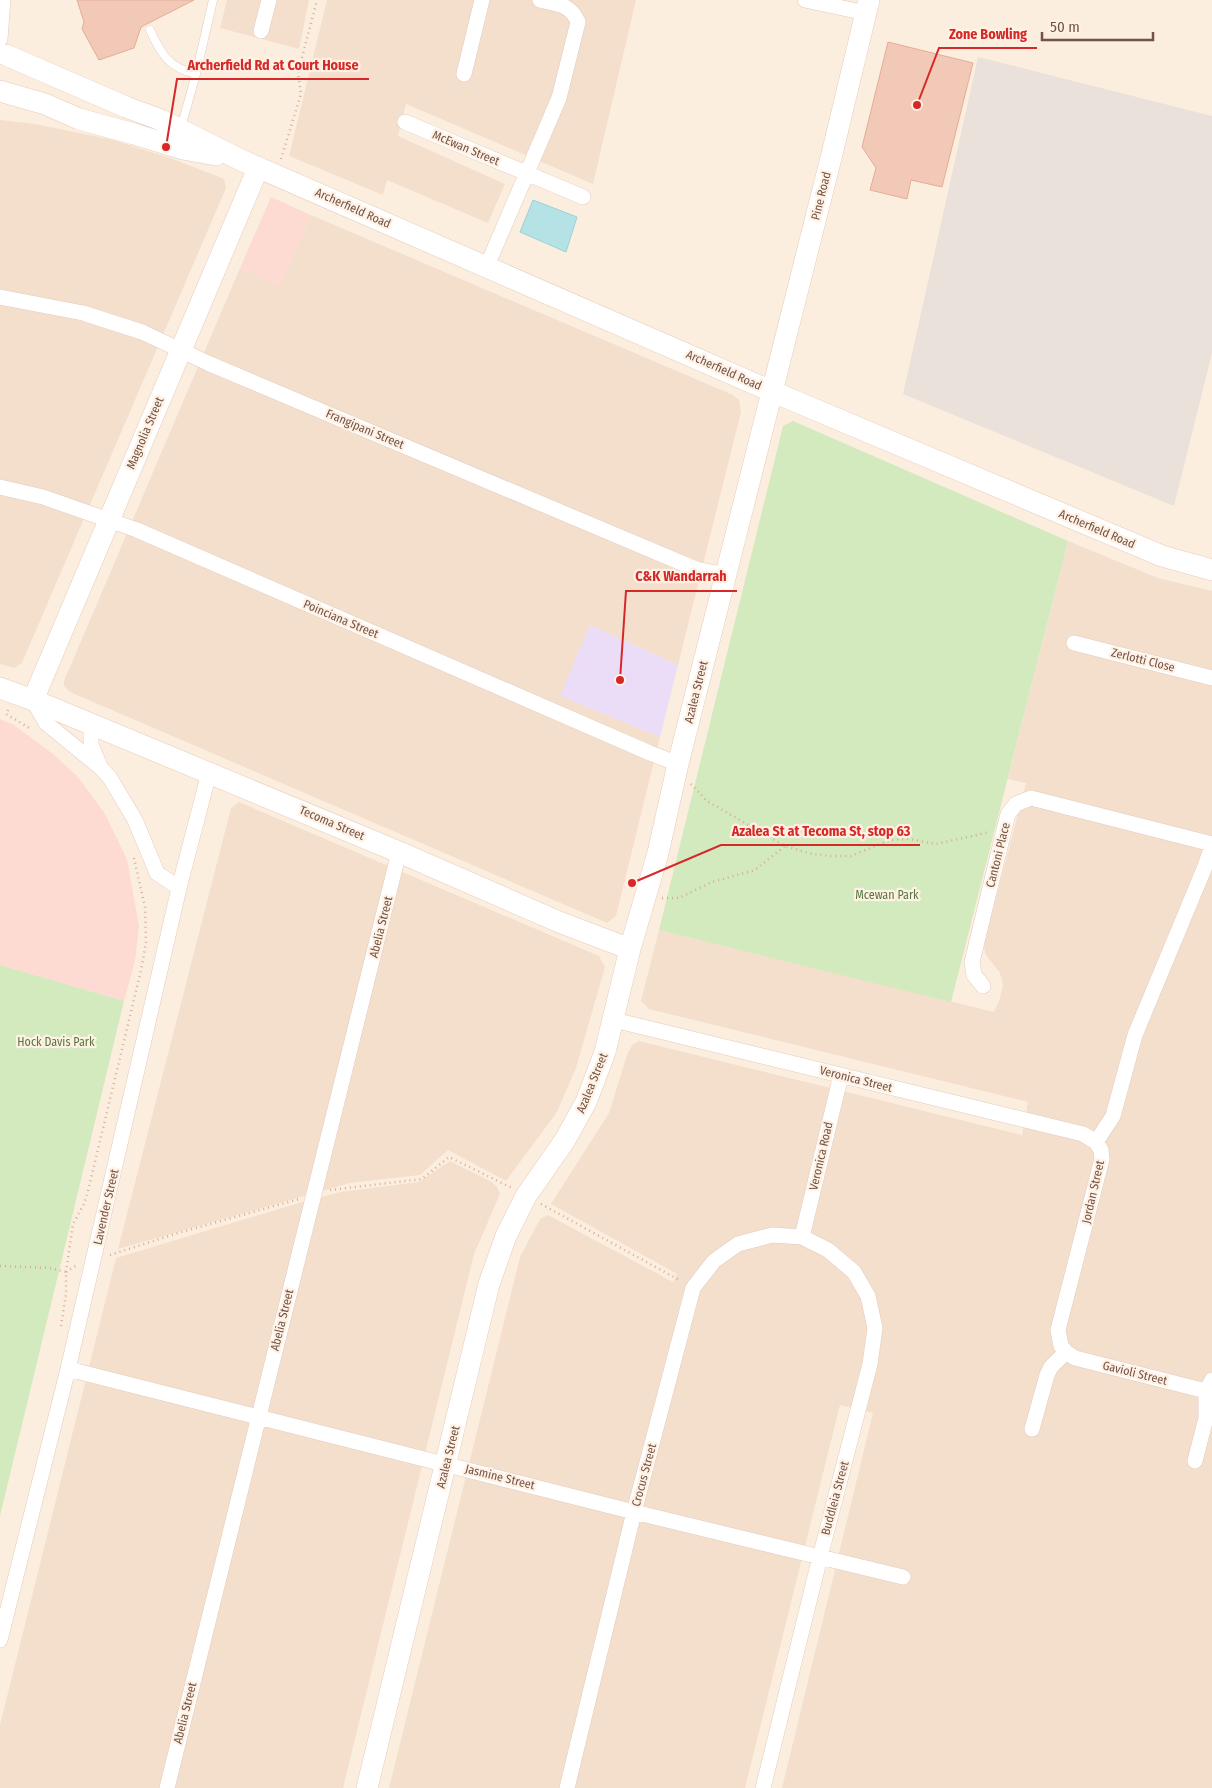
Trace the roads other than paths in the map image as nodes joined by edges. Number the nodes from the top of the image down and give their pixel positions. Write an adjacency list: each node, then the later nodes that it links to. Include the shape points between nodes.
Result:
1 (3, 0): 10 (street)
2 (213, 0): 11 (lane)
3 (269, 0): 9 (street)
4 (482, 0): 12 (street)
5 (540, 0): 17 (street, via 564,6 574,12 578,22 559,98)
6 (805, 0): 7 (street)
7 (867, 7): 22 (street, Pine Road)
8 (150, 30): 11 (lane, via 168,61 182,71)
9 (261, 31)
10 (2, 47): 13 (street, via 9,64 6,83); 15 (street, Archerfield Road)
11 (196, 74): 15 (lane)
12 (464, 74)
13 (0, 91): 16 (street, Archerfield Road, via 79,119)
14 (405, 122): 17 (street, McEwan Street)
15 (181, 130): 16 (street, Archerfield Road)
16 (258, 168): 19 (street, Archerfield Road); 21 (street, Magnolia Street)
17 (528, 174): 18 (street, McEwan Street); 19 (street)
18 (583, 197)
19 (486, 266): 22 (street, Archerfield Road)
20 (0, 297): 21 (street, Frangipani Street, via 83,313 142,332)
21 (181, 350): 24 (street, Magnolia Street); 26 (street, Frangipani Street, via 696,569)
22 (771, 391): 25 (street, Archerfield Road, via 1162,556); 26 (street, Azalea Street)
23 (0, 487): 24 (street, Poinciana Street, via 43,497)
24 (108, 520): 30 (street, Magnolia Street); 32 (street, Poinciana Street)
25 (1212, 570)
26 (726, 575): 32 (street, Azalea Street)
27 (1074, 643): 28 (street, Zerlotti Close)
28 (1212, 678)
29 (0, 688): 30 (street, Tecoma Street)
30 (33, 700): 31 (street, Tecoma Street); 33 (street, via 46,723)
31 (91, 724): 33 (street, via 91,745); 34 (street, Tecoma Street)
32 (678, 764): 38 (street, Azalea Street, via 658,853)
33 (101, 768): 37 (street, via 136,820 157,873)
34 (209, 773): 36 (street, Tecoma Street); 37 (street, Lavender Street)
35 (1212, 845): 39 (street, Cantoni Place, via 1031,798 1016,804 1008,814 1003,831 972,962 974,975); 42 (street, Jordan Street, via 1135,1035 1113,1116)
36 (399, 852): 38 (street, Tecoma Street); 47 (street, Abelia Street)
37 (179, 888): 45 (street, Lavender Street)
38 (630, 950): 40 (street, Azalea Street)
39 (983, 986)
40 (614, 1020): 41 (street, Veronica Street); 50 (street, Azalea Street, via 586,1102 565,1140 526,1196 506,1236 489,1284)
41 (841, 1075): 42 (street, Veronica Street, via 1083,1134); 43 (street, Veronica Road)
42 (1096, 1142): 44 (street, Jordan Street, via 1102,1158 1058,1330 1061,1346)
43 (802, 1238): 51 (street, Crocus Street, via 772,1234 738,1244 714,1261 693,1288); 52 (street, Buddleia Street, via 828,1250 854,1272 868,1296 875,1328 870,1364)
44 (1066, 1352): 46 (street, Gavioli Street, via 1075,1358); 48 (street, via 1047,1375)
45 (68, 1369): 47 (street, Jasmine Street); 54 (street, Lavender Street)
46 (1209, 1385): 49 (street, via 1206,1418)
47 (257, 1417): 50 (street, Jasmine Street); 55 (street, Abelia Street)
48 (1032, 1429)
49 (1195, 1460)
50 (447, 1463): 51 (street, Jasmine Street); 56 (street, Azalea Street)
51 (634, 1512): 52 (street, Jasmine Street); 57 (street, Crocus Street)
52 (820, 1557): 53 (street, Jasmine Street); 58 (street, Buddleia Street)
53 (903, 1577)
54 (0, 1640)
55 (167, 1788)
56 (367, 1788)
57 (567, 1788)
58 (763, 1788)

